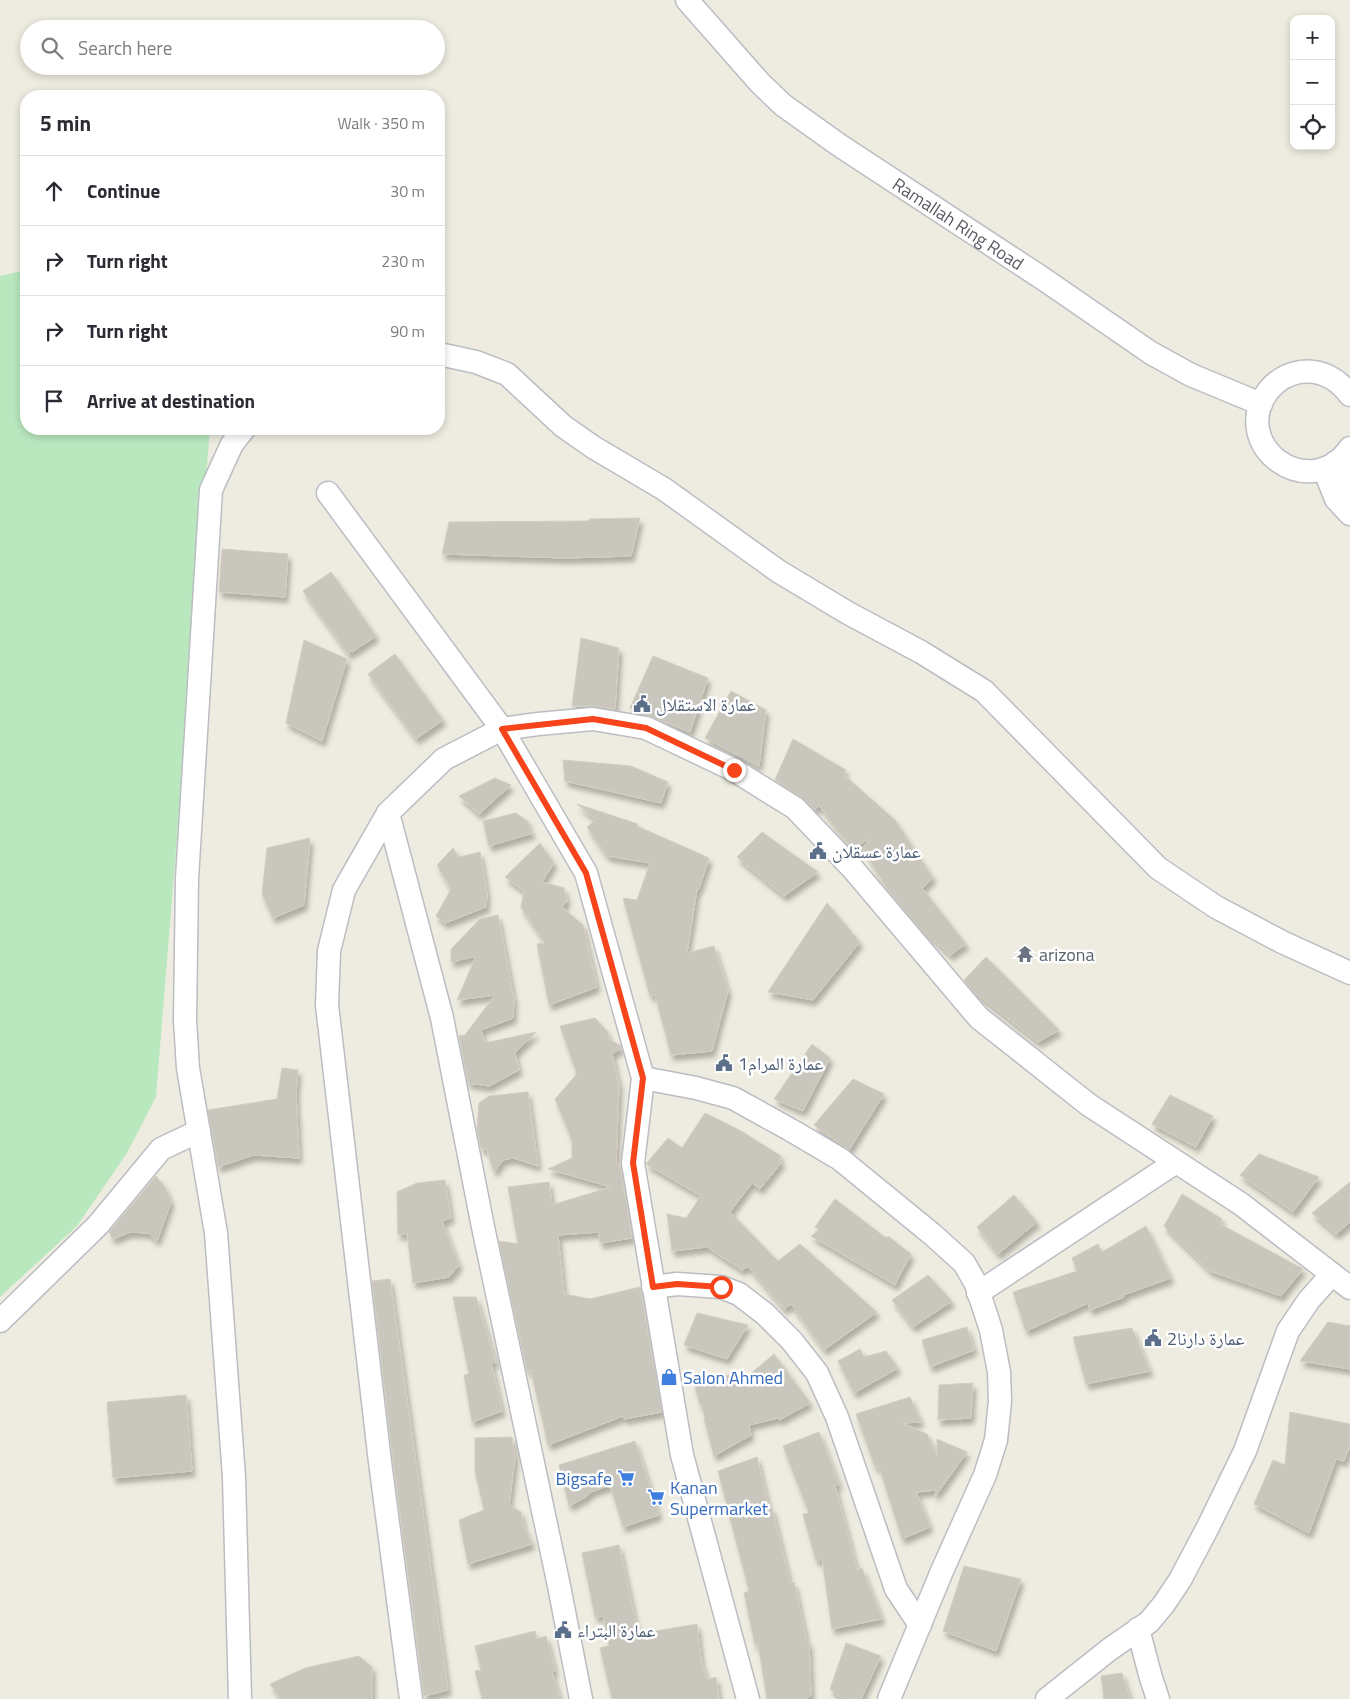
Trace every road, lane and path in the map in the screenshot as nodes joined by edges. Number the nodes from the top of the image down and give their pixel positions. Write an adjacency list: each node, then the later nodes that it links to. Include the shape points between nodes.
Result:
1 (687, 0): 4 (street, Ramallah Ring Road, via 783,105 839,145 1151,353 1191,375)
2 (445, 355): 12 (street, via 476,362 507,374 563,426 664,489 778,571 921,652 984,692 1158,868 1216,907)
3 (1348, 391): 4 (street, via 1339,382 1322,374 1294,373 1271,388)
4 (1261, 404): 6 (street, via 1257,422 1261,440 1272,456 1287,467 1305,472)
5 (239, 435): 14 (street, via 211,490 187,879 185,1020 188,1068)
6 (1337, 460): 7 (street); 9 (street, via 1336,499)
7 (1350, 488)
8 (328, 493): 10 (street)
9 (1350, 514)
10 (502, 729): 11 (street, via 444,759); 13 (street, via 586,873); 15 (street, via 593,719 646,728 734,770 795,808 853,869 979,1018 1089,1105)
11 (388, 813): 24 (street, via 344,890 329,951 327,1005); 25 (street, via 442,1018)
12 (1350, 973)
13 (643, 1078): 17 (street, via 633,1163); 19 (street, via 732,1098 840,1159 964,1263)
14 (199, 1131): 20 (street, via 161,1149 98,1226); 23 (street, via 216,1233 234,1476)
15 (1176, 1162): 16 (street, via 1241,1204); 19 (street)
16 (1332, 1274): 18 (street); 22 (street, via 1288,1331 1245,1451 1180,1580 1149,1622)
17 (653, 1287): 21 (street, via 677,1284 721,1287 739,1294 792,1341 817,1374 837,1417 896,1589); 26 (street, via 682,1455)
18 (1350, 1288)
19 (978, 1293): 21 (street, via 991,1330 999,1372 996,1440 985,1475)
20 (0, 1321)
21 (920, 1625): 27 (street)
22 (1138, 1629): 28 (street); 29 (street)
23 (240, 1699)
24 (411, 1699)
25 (581, 1699)
26 (748, 1699)
27 (889, 1699)
28 (1047, 1699)
29 (1158, 1699)

